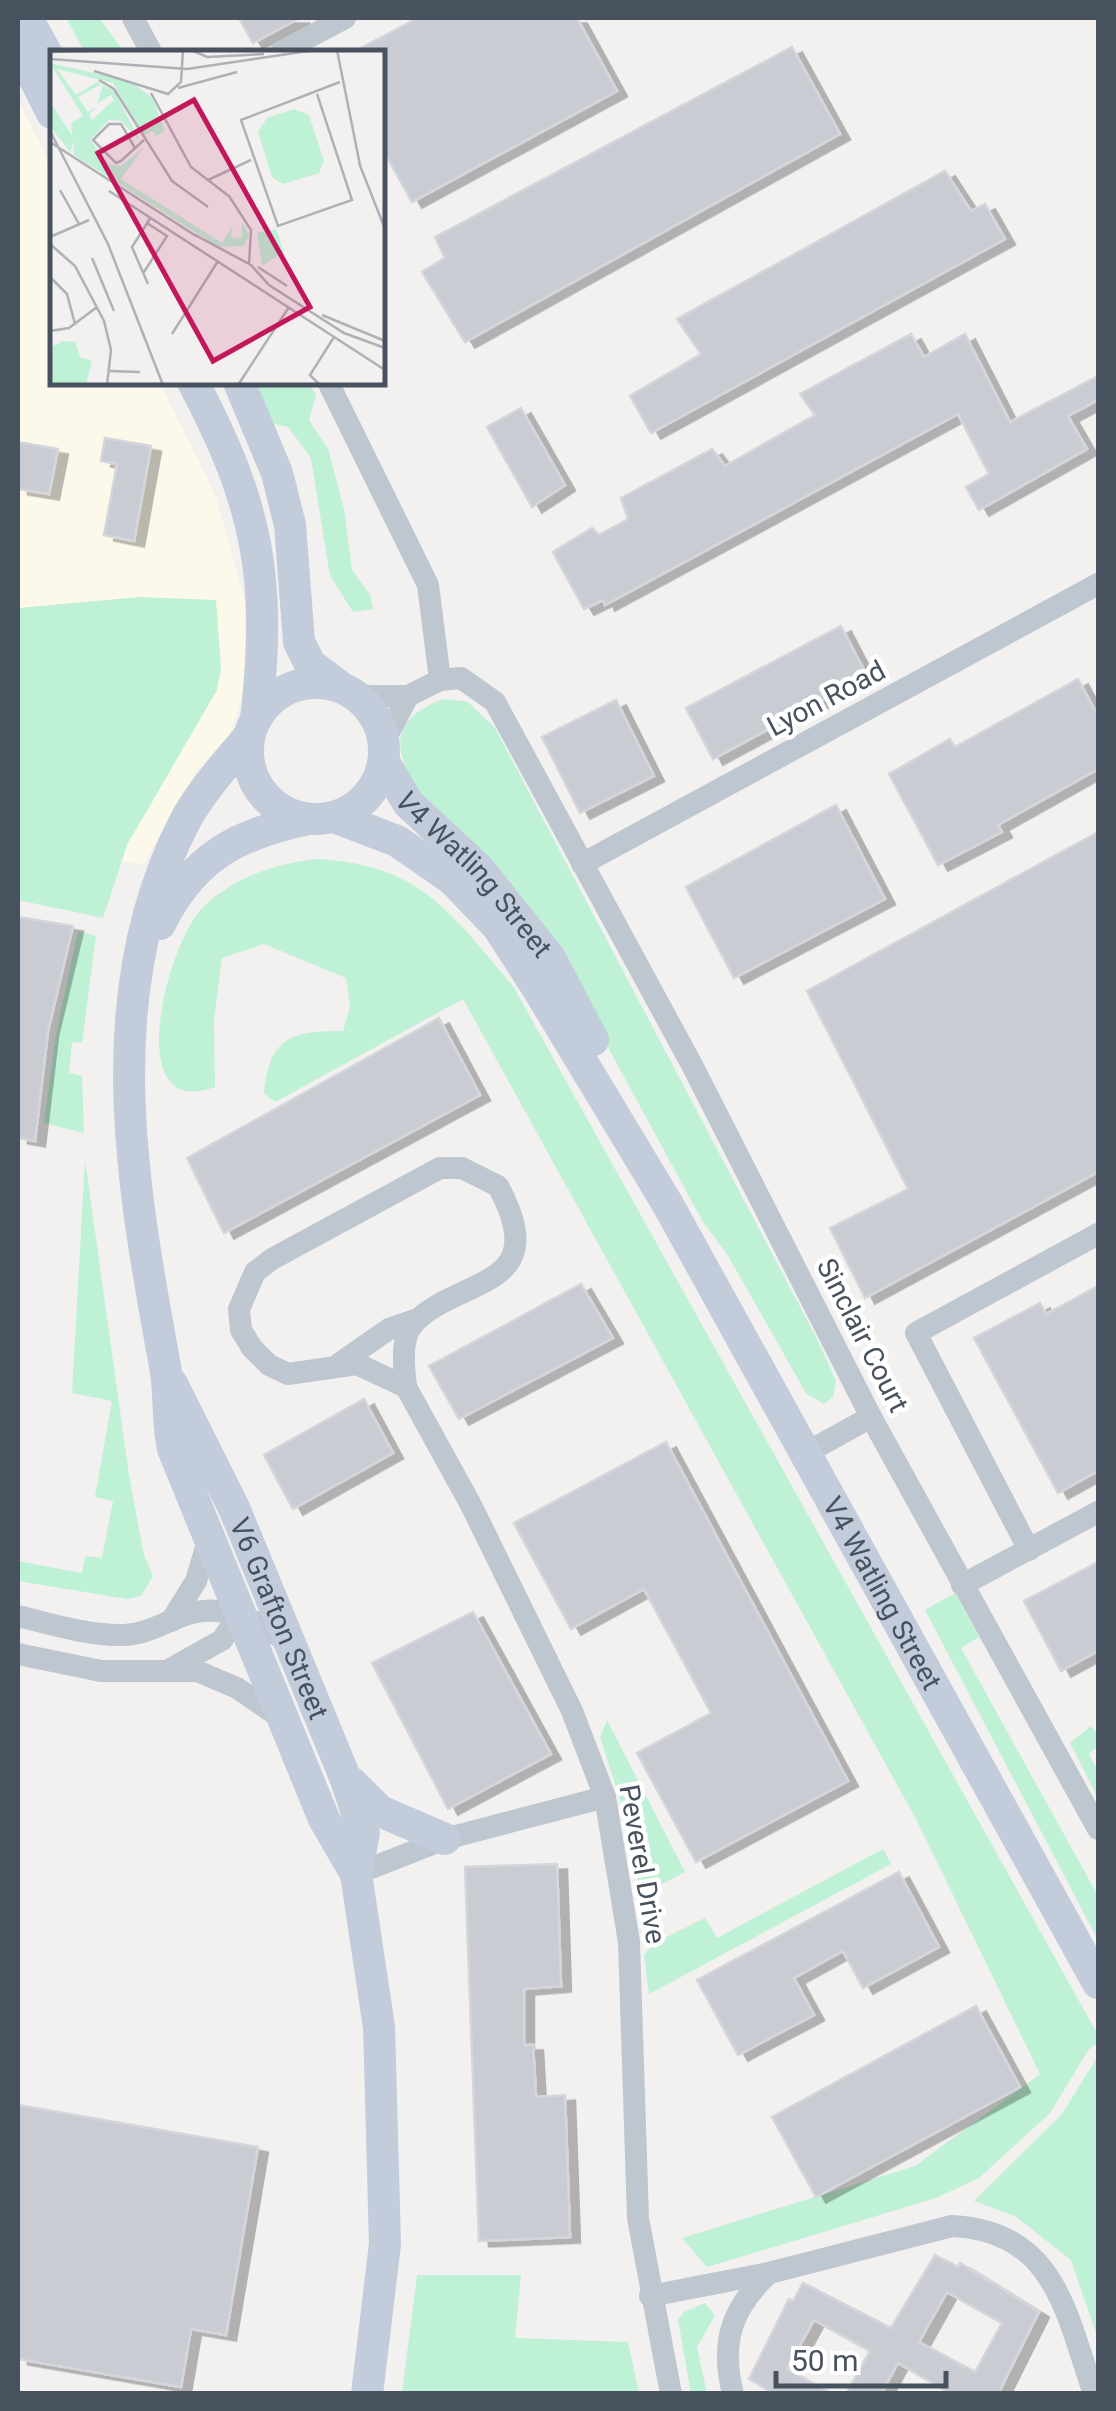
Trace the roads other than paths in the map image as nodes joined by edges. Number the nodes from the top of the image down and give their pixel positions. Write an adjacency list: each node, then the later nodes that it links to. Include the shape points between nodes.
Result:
1 (27, 18): 9 (street)
2 (48, 18): 6 (street)
3 (132, 18): 7 (street)
4 (346, 18): 8 (street)
5 (18, 46): 10 (street)
6 (65, 50)
7 (150, 50)
8 (285, 50)
9 (50, 60)
10 (50, 110)
11 (172, 385): 16 (street, via 226,494)
12 (194, 385): 16 (street, via 240,484 255,536)
13 (240, 385): 18 (street, via 277,473 290,525 299,642 310,664)
14 (329, 385): 17 (street, via 428,585)
15 (1098, 584): 23 (street, Lyon Road)
16 (264, 628): 20 (street)
17 (440, 680): 19 (street); 23 (street, Sinclair Court, via 461,678 494,702)
18 (348, 691): 19 (street); 20 (street, via 315,683 292,687 270,700); 21 (street, via 375,716)
19 (408, 696): 21 (street)
20 (252, 728): 22 (street, via 252,770 268,799); 24 (street, V6 Grafton Street, via 188,817 165,863)
21 (384, 752): 22 (street, via 375,786 357,806); 25 (street, V4 Watling Street, via 408,803 479,868 550,958)
22 (321, 818): 24 (street, V6 Grafton Street, via 272,826 211,854 175,894); 25 (street, V4 Watling Street, via 397,841 452,879 498,928)
23 (582, 864): 31 (street, Sinclair Court)
24 (136, 974): 29 (street, V6 Grafton Street, via 131,1163)
25 (667, 1203): 32 (street, V4 Watling Street)
26 (1098, 1234): 36 (street, via 916,1333)
27 (415, 1320): 28 (street, via 389,1329); 28 (street, via 496,1277 513,1247 515,1230 498,1186 462,1168 440,1168 272,1259 244,1287 241,1330 269,1364 288,1374 312,1374); 30 (street, Peverel Drive, via 403,1346)
28 (340, 1364): 30 (street, via 374,1369)
29 (166, 1371): 33 (street, V6 Grafton Street); 35 (street, V6 Grafton Street, via 172,1449)
30 (406, 1387): 46 (street, Peverel Drive, via 572,1711)
31 (871, 1417): 32 (street); 37 (street, Sinclair Court)
32 (804, 1454): 50 (street, V4 Watling Street)
33 (234, 1508): 38 (street, via 246,1580); 41 (street, V6 Grafton Street)
34 (1098, 1512): 36 (street)
35 (208, 1541): 38 (street, V6 Grafton Street); 40 (street, via 196,1582)
36 (1029, 1550): 37 (street)
37 (962, 1585): 47 (street, Sinclair Court)
38 (239, 1615): 40 (street, via 203,1611); 41 (street); 43 (street, via 222,1640); 44 (street, V6 Grafton Street)
39 (18, 1616): 40 (street, via 127,1635)
40 (172, 1621)
41 (296, 1650): 45 (street, V6 Grafton Street)
42 (18, 1654): 43 (street, via 101,1672)
43 (169, 1669): 44 (street, via 237,1688)
44 (282, 1718): 49 (street, V6 Grafton Street, via 324,1819)
45 (346, 1776): 48 (street, via 380,1812); 49 (street, V6 Grafton Street, via 364,1832)
46 (605, 1797): 48 (street); 52 (street, Peverel Drive, via 629,1942 638,2206)
47 (1098, 1829)
48 (445, 1839): 49 (street)
49 (356, 1874): 53 (street, V6 Grafton Street, via 379,2028 385,2149 382,2274)
50 (1098, 1983)
51 (769, 2272): 52 (street); 55 (street, via 731,2323 725,2364); 56 (street, via 952,2226 1010,2240 1050,2274)
52 (650, 2296): 54 (street, Peverel Drive)
53 (367, 2394)
54 (671, 2394)
55 (733, 2394)
56 (1094, 2394)

